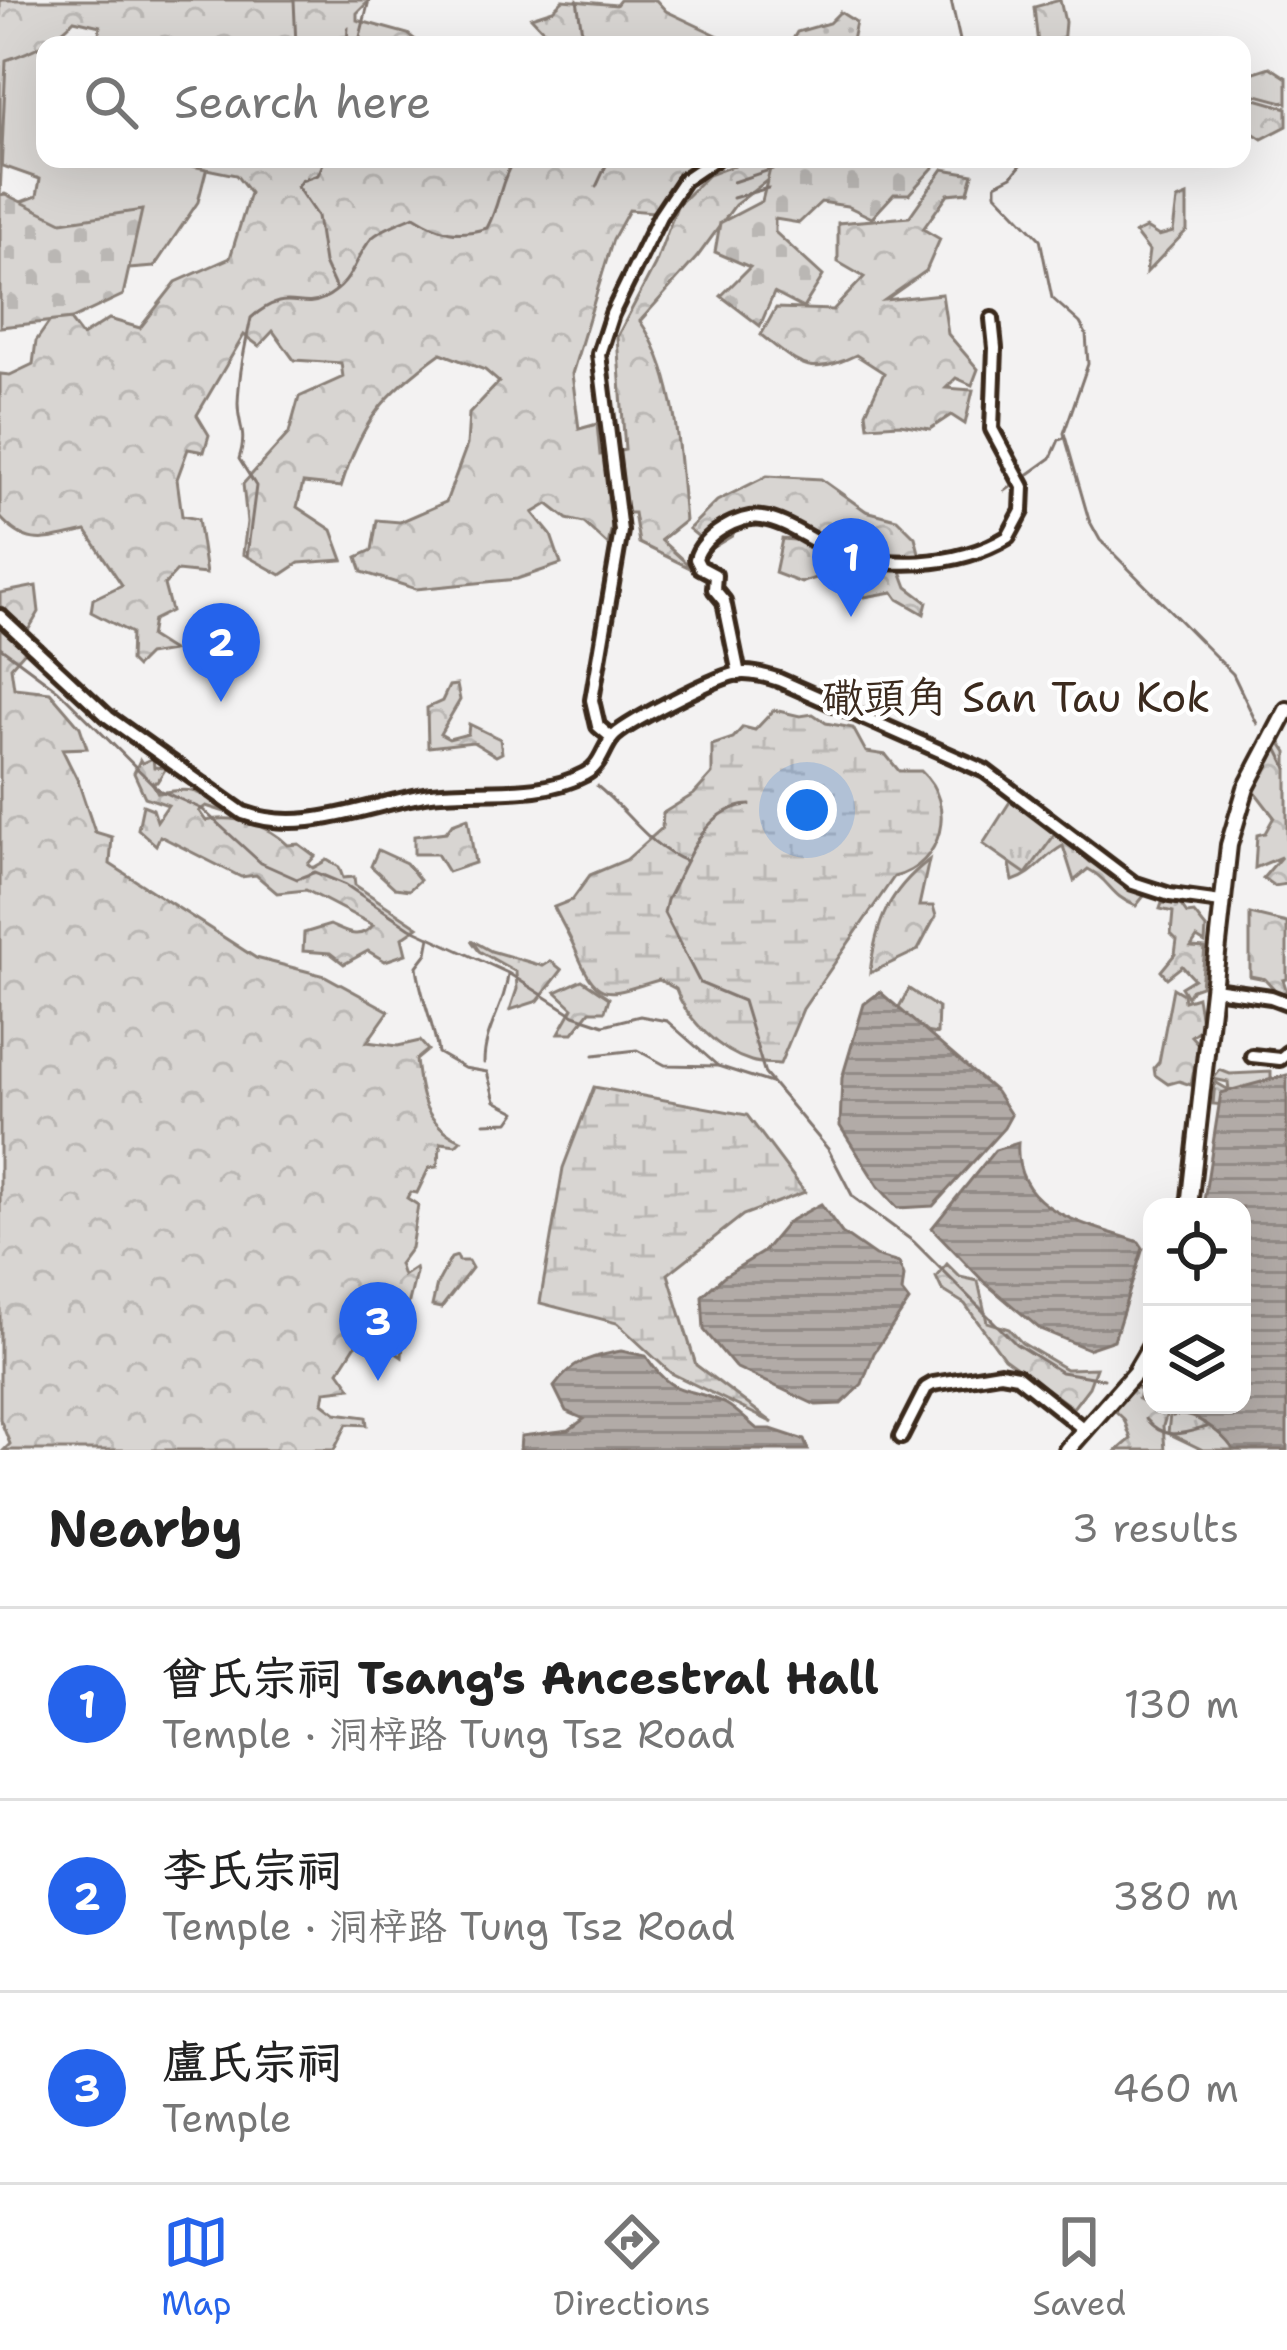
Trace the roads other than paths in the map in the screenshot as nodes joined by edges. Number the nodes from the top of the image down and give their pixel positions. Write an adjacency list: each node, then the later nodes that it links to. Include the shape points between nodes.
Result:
1 (701, 168): 6 (street, via 669,202 599,354 621,531 592,700 598,726)
2 (992, 319): 4 (street, via 992,429 1020,477 1022,512 1009,537 948,560 874,560 754,517 707,540 696,560 715,575)
3 (0, 616): 6 (street, via 108,717 243,813 268,822 570,780 595,767)
4 (739, 674): 6 (street); 7 (street, via 778,680 985,771 1133,883)
5 (1287, 710): 7 (main road, via 1233,825)
6 (612, 738)
7 (1221, 902): 8 (main road)
8 (1214, 988): 9 (street); 12 (main road)
9 (1287, 1004)
10 (1287, 1053): 11 (street)
11 (1252, 1056)
12 (1190, 1198)
13 (1143, 1359): 14 (main road)
14 (1085, 1430): 15 (street, via 1005,1373 926,1388); 16 (main road)
15 (902, 1437)
16 (1067, 1450)

